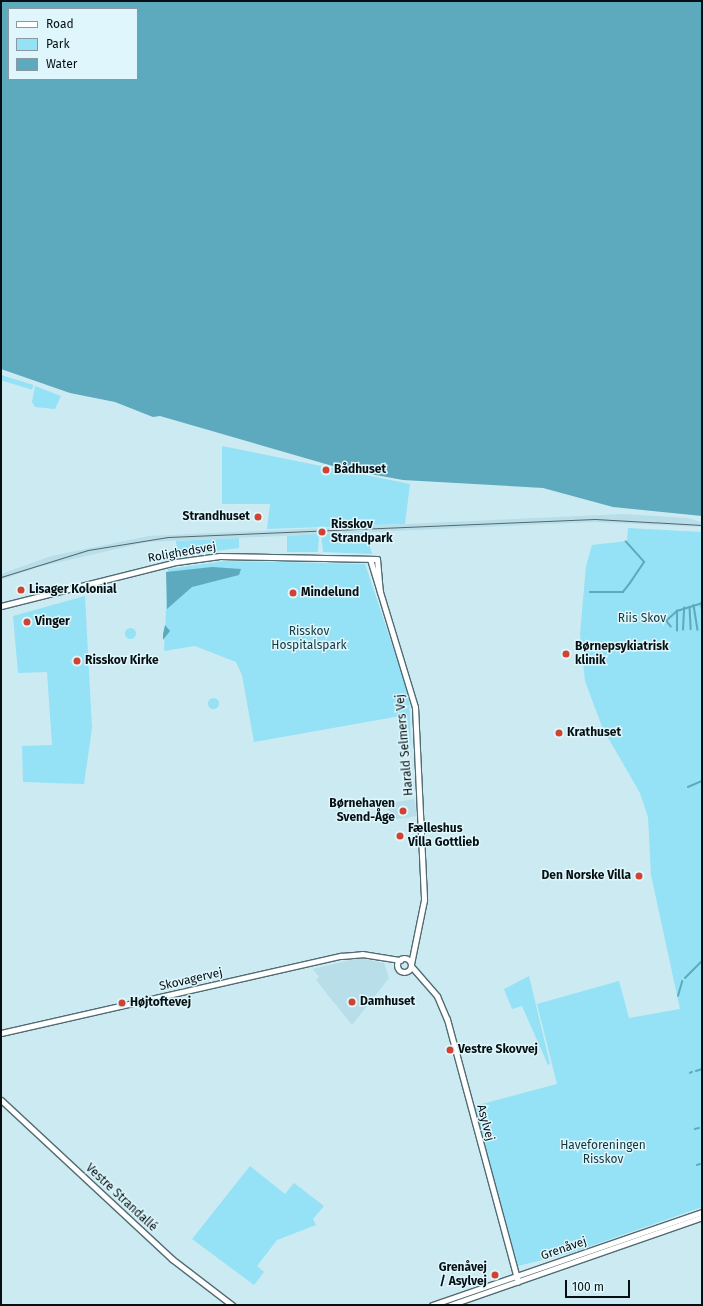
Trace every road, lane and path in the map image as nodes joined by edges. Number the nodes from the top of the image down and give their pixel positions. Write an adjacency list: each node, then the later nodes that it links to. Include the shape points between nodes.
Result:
1 (370, 559): 2 (street, Rolighedsvej); 3 (street, Harald Selmers Vej); 4 (street, Rolighedsvej, via 211,556)
2 (377, 559): 3 (street, Harald Selmers Vej)
3 (380, 592): 5 (street, Harald Selmers Vej, via 415,707 424,892)
4 (1, 606)
5 (415, 949): 7 (street); 9 (street, Harald Selmers Vej)
6 (386, 958): 7 (street, Skovagervej); 8 (street, Skovagervej); 12 (street, Skovagervej, via 362,954 341,956)
7 (403, 960): 8 (street); 9 (street, Asylvej)
8 (398, 965): 10 (street, Skovagervej, via 400,971)
9 (411, 965): 10 (street); 11 (street, Asylvej)
10 (407, 971): 11 (street, Asylvej)
11 (420, 977): 16 (street, Asylvej, via 437,996 447,1019)
12 (1, 1033)
13 (1, 1100): 18 (street, Vestre Strandallé, via 172,1260)
14 (702, 1212): 16 (street, Grenåvej)
15 (702, 1218): 17 (street, Grenåvej)
16 (516, 1276): 17 (street, Asylvej); 19 (street, Grenåvej)
17 (518, 1282): 20 (street, Grenåvej)
18 (232, 1305)
19 (432, 1305)
20 (450, 1305)

